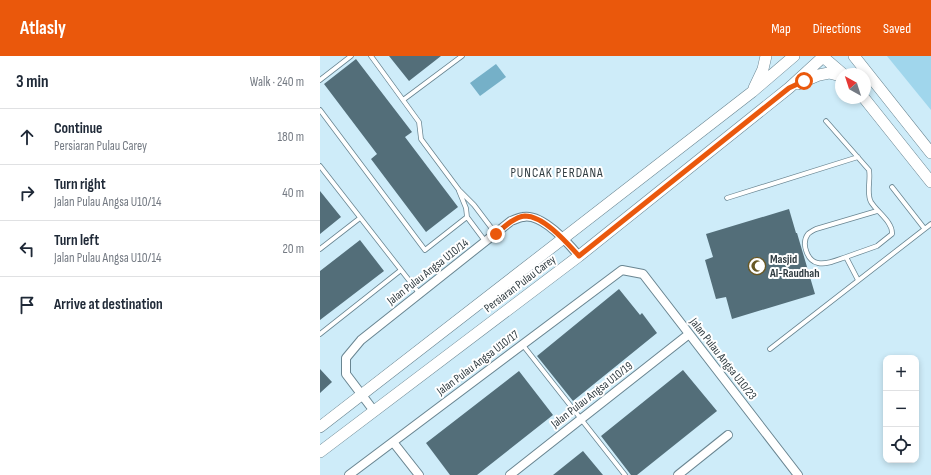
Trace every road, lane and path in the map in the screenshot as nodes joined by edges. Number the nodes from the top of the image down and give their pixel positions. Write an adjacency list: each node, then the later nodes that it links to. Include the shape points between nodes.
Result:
1 (351, 56): 10 (lane)
2 (371, 56): 13 (lane)
3 (462, 56): 13 (lane)
4 (766, 56): 12 (street)
5 (794, 56): 12 (street, Persiaran Pulau Carey)
6 (823, 56): 8 (street); 11 (street, Persiaran Pulau Carey)
7 (854, 56): 17 (street)
8 (836, 68)
9 (835, 75): 11 (street, via 819,75)
10 (320, 80)
11 (789, 88): 33 (street, Persiaran Pulau Carey)
12 (752, 92): 30 (street, Persiaran Pulau Carey)
13 (403, 100): 22 (lane, via 420,122 420,139)
14 (869, 104): 20 (street)
15 (320, 110): 25 (lane, via 425,250)
16 (826, 121): 18 (lane)
17 (931, 153)
18 (858, 157): 23 (lane); 24 (lane, via 869,170 868,195)
19 (320, 166): 26 (lane)
20 (931, 182)
21 (892, 187): 28 (lane)
22 (459, 190): 25 (lane); 29 (lane)
23 (727, 198)
24 (877, 211): 34 (lane, via 890,225 892,234 877,246); 34 (lane, via 816,229 808,234 805,244 809,258 817,263 827,263)
25 (467, 217): 31 (lane)
26 (360, 218): 32 (lane); 35 (lane)
27 (931, 224): 28 (lane)
28 (924, 228): 37 (lane)
29 (496, 234): 30 (street, Jalan Pulau Angsa U10/14, via 512,221 525,216 541,220); 31 (street, Jalan Pulau Angsa U10/14)
30 (564, 238): 33 (street, Jalan Pulau Angsa U10/14); 43 (street, Persiaran Pulau Carey)
31 (486, 241): 38 (street, Jalan Pulau Angsa U10/14)
32 (320, 249)
33 (579, 256): 44 (street, Persiaran Pulau Carey)
34 (846, 257): 37 (lane)
35 (401, 270): 38 (lane); 39 (lane)
36 (622, 270): 40 (street, Jalan Pulau Angsa U10/23, via 643,274); 41 (street, Jalan Pulau Angsa U10/17)
37 (858, 280): 42 (lane)
38 (419, 293): 43 (street, Jalan Pulau Angsa U10/14, via 361,340 346,358 346,374)
39 (320, 334)
40 (689, 334): 45 (street, Jalan Pulau Angsa U10/19); 55 (street, Jalan Pulau Angsa U10/23)
41 (522, 344): 45 (lane); 48 (street, Jalan Pulau Angsa U10/17)
42 (770, 349)
43 (362, 394): 44 (street, Jalan Pulau Angsa U10/14); 46 (street, Persiaran Pulau Carey)
44 (374, 411): 49 (street, Persiaran Pulau Carey)
45 (581, 419): 52 (street, Jalan Pulau Angsa U10/19); 53 (lane)
46 (320, 427)
47 (728, 436): 54 (street)
48 (393, 442): 50 (street, Jalan Pulau Angsa U10/17); 51 (street)
49 (320, 452)
50 (349, 475)
51 (419, 475)
52 (510, 475)
53 (626, 475)
54 (678, 475)
55 (798, 475)

